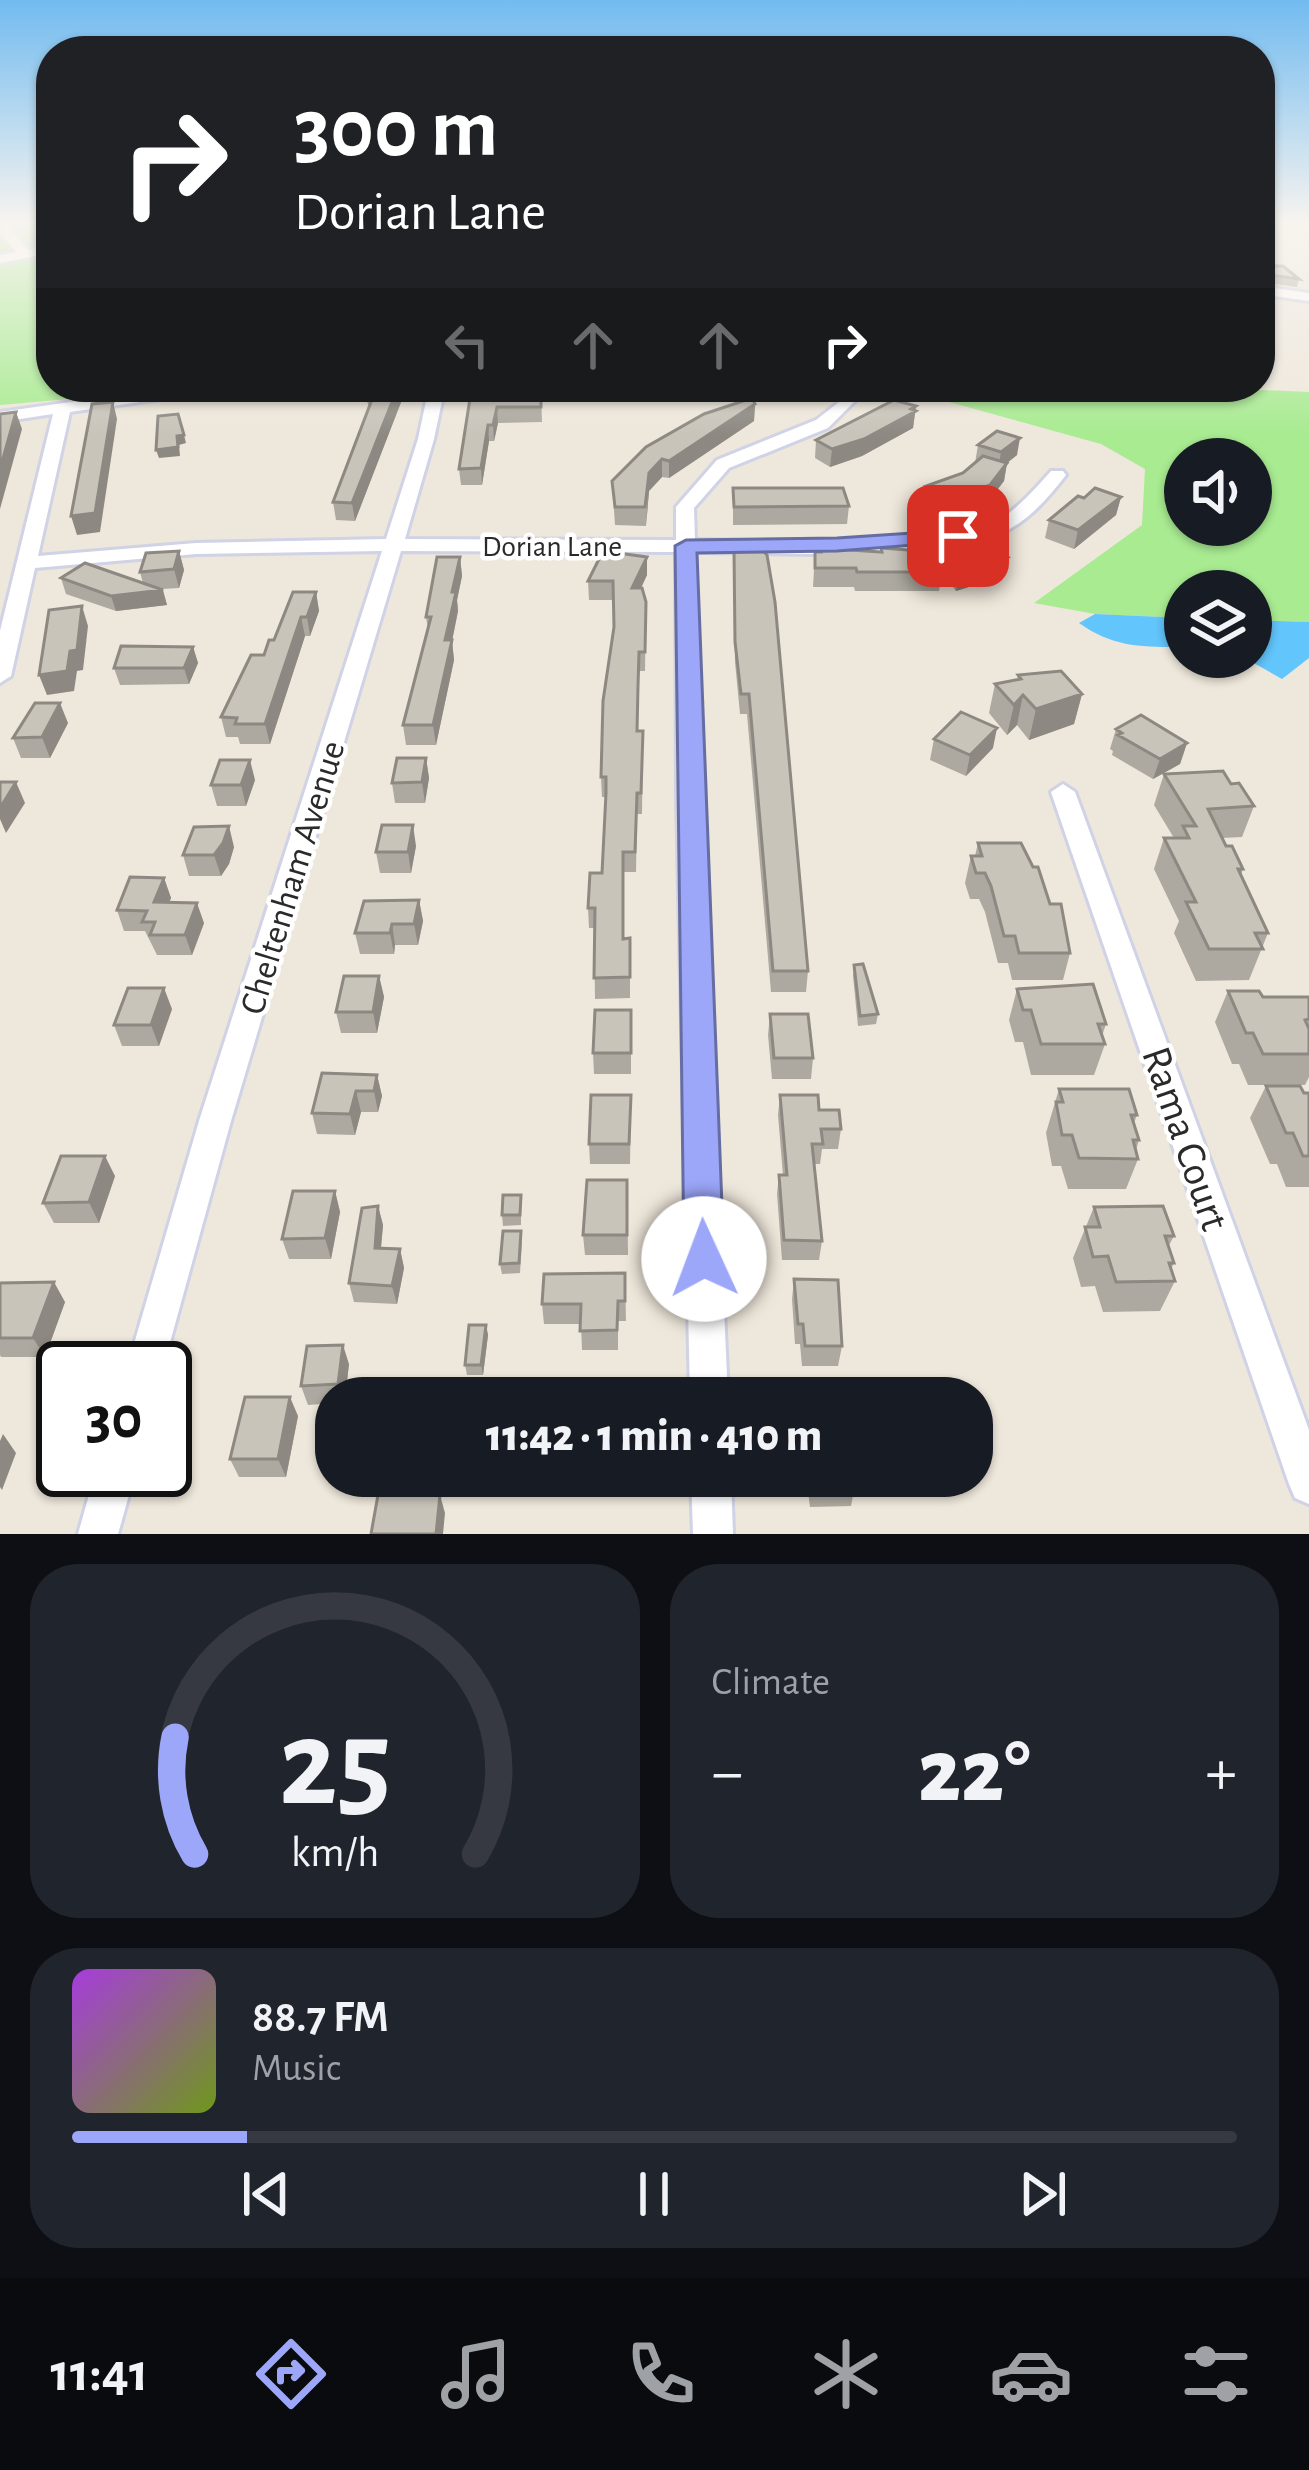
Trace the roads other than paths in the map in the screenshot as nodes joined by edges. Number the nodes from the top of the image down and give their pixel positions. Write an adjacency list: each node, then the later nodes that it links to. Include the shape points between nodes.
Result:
1 (113, 402): 4 (street)
2 (433, 402): 7 (street, Cheltenham Avenue)
3 (846, 402): 8 (street, via 822,424 723,464 685,507)
4 (62, 410): 5 (street); 9 (street)
5 (0, 417)
6 (1057, 475): 8 (street, Dorian Lane, via 992,531 925,541)
7 (394, 544): 8 (street, Dorian Lane); 9 (street, Dorian Lane, via 180,546); 12 (street, Cheltenham Avenue)
8 (686, 546): 13 (street)
9 (26, 563): 10 (street)
10 (0, 676)
11 (1063, 792): 14 (street, Rama Court)
12 (153, 1341)
13 (708, 1377)
14 (1309, 1484)
15 (108, 1497): 17 (street)
16 (712, 1497): 18 (street)
17 (98, 1534)
18 (713, 1534)

